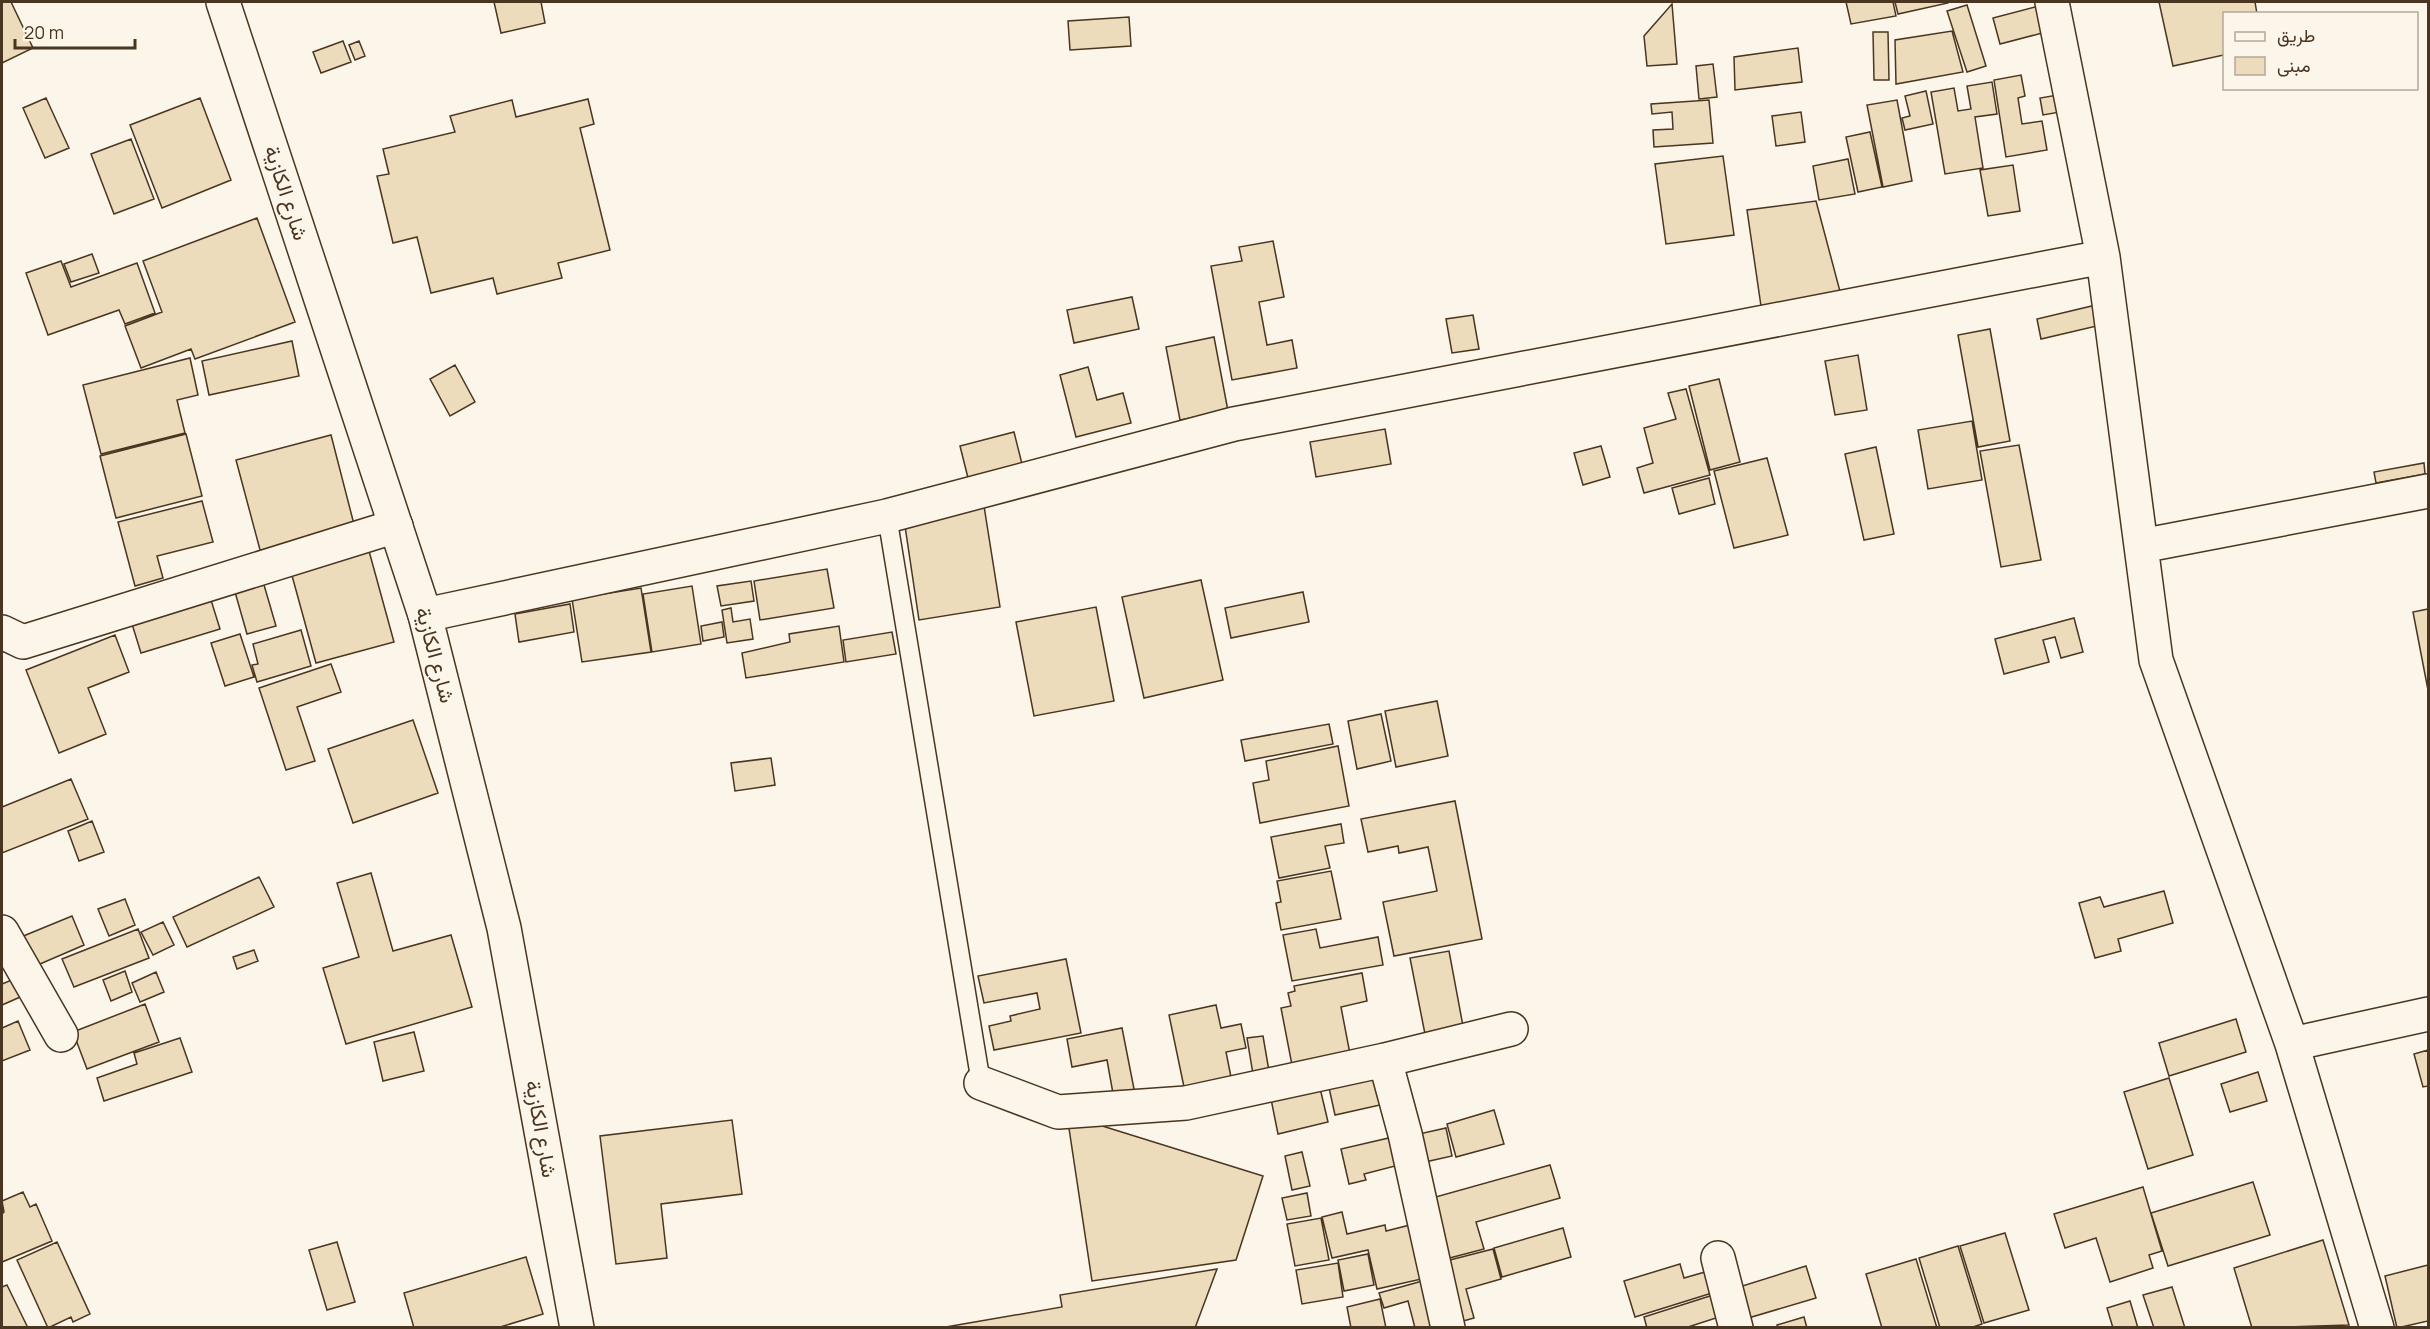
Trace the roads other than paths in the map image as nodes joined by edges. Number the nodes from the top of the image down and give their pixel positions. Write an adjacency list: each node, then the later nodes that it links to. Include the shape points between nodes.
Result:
1 (222, 2): 6 (street, شارع الكازية)
2 (2052, 2): 3 (street)
3 (2103, 256): 5 (street, via 1234,424); 7 (street)
4 (2428, 491): 7 (street)
5 (887, 516): 8 (street); 16 (lane)
6 (396, 526): 8 (street, شارع الكازية); 9 (street, via 23,642)
7 (2141, 546): 14 (street, via 2156,660)
8 (425, 615): 18 (street, شارع الكازية, via 504,928)
9 (6, 644)
10 (2, 932): 13 (street)
11 (2428, 1014): 14 (street)
12 (1511, 1029): 15 (street)
13 (61, 1035)
14 (2292, 1044): 21 (street)
15 (1385, 1060): 16 (street, via 1185,1103 1059,1112); 19 (street)
16 (981, 1083)
17 (1718, 1258): 20 (street)
18 (577, 1328)
19 (1448, 1328)
20 (1736, 1328)
21 (2377, 1328)

